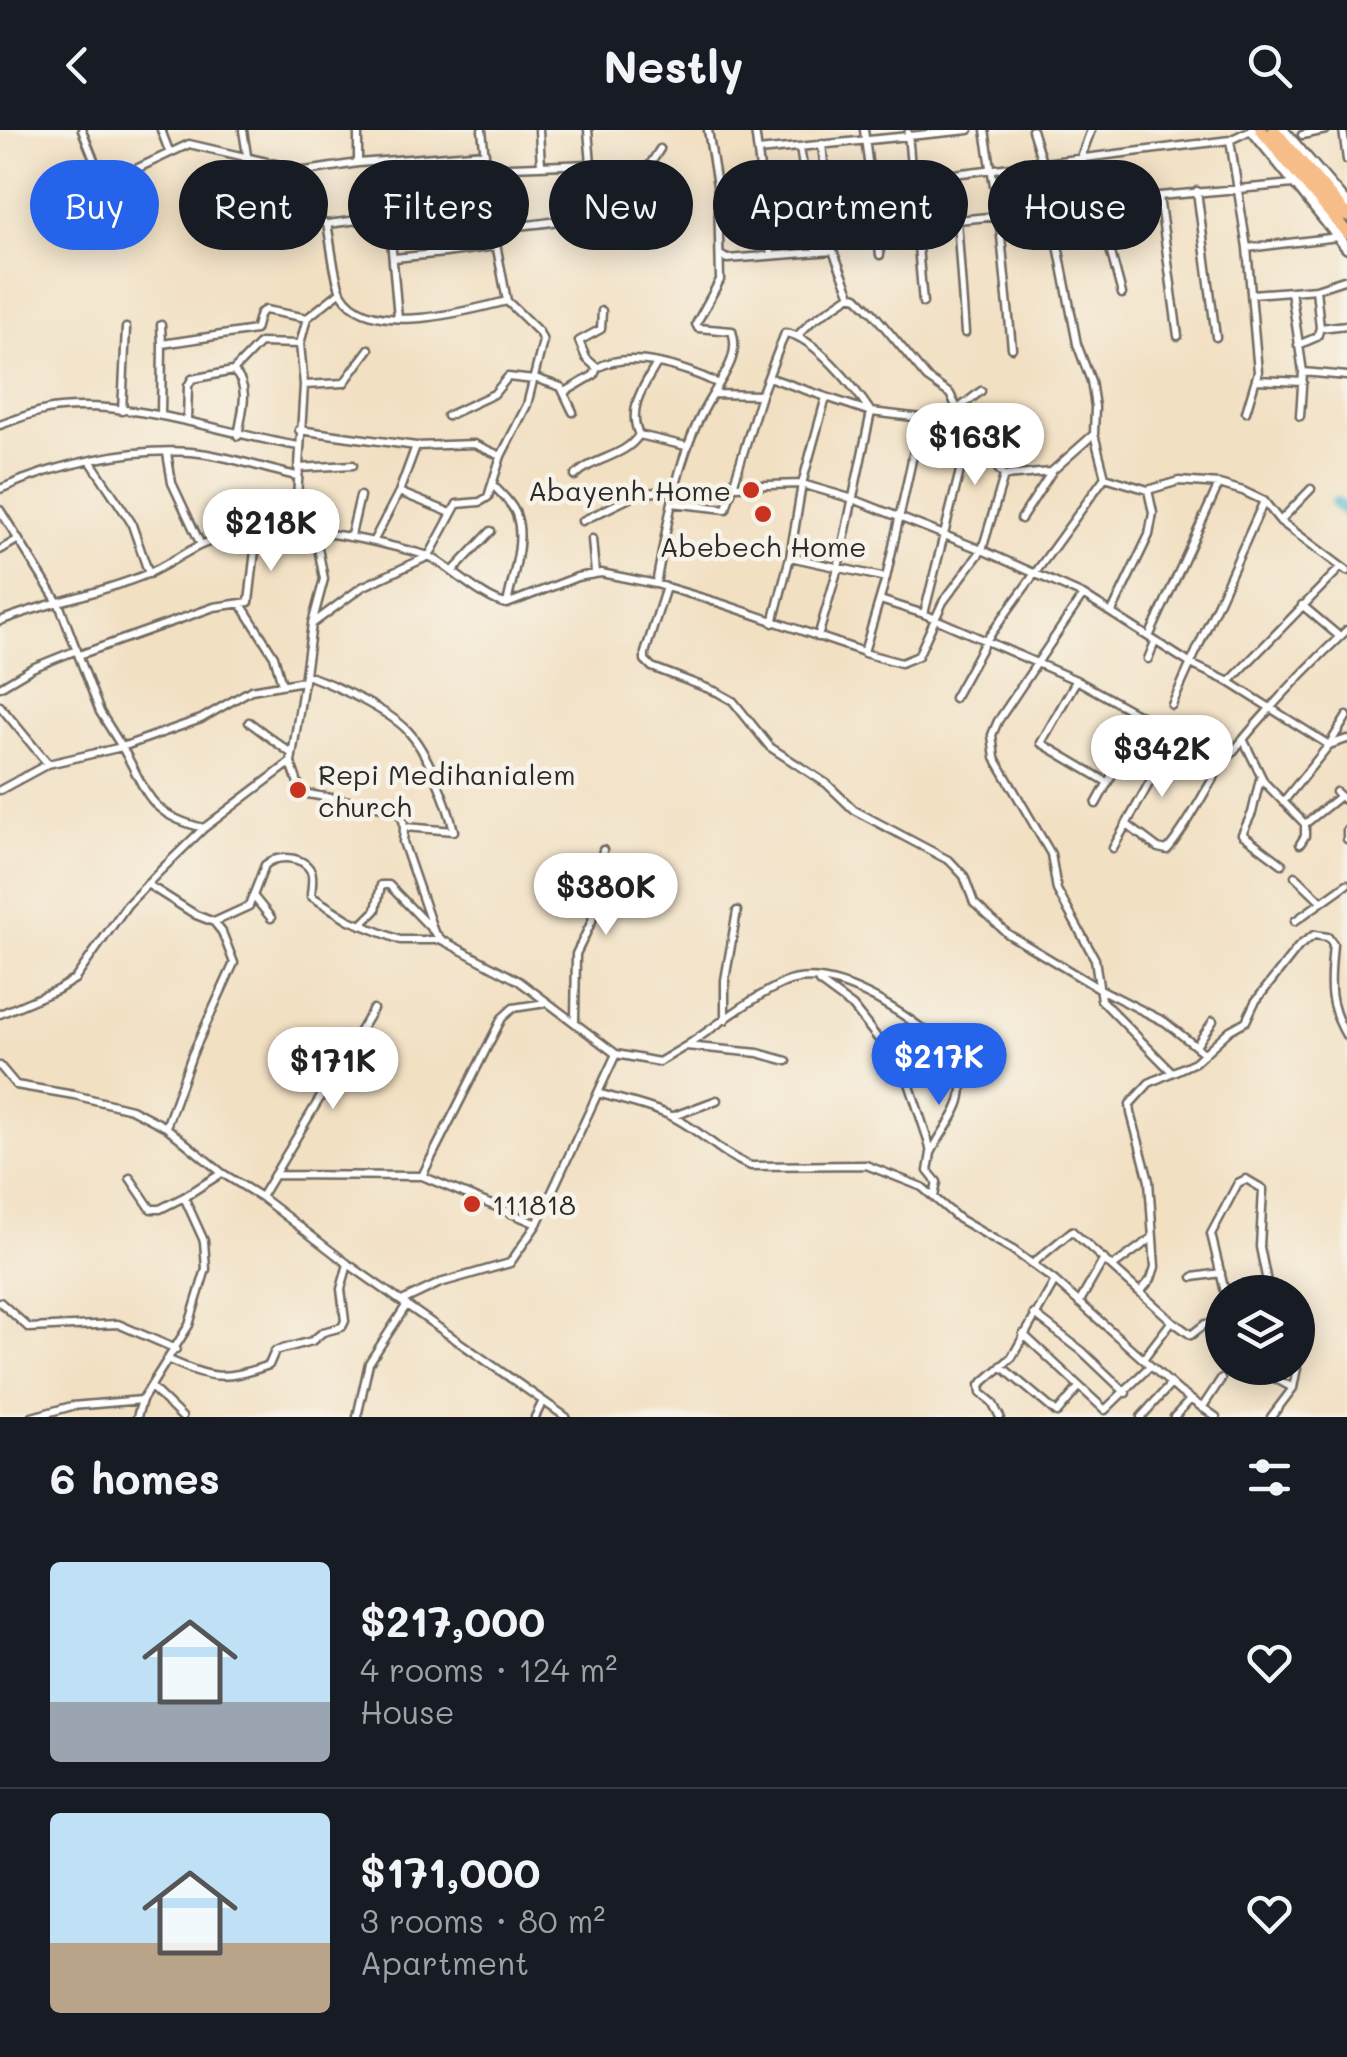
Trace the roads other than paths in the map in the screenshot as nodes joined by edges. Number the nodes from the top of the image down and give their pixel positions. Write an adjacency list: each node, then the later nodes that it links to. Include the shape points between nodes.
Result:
1 (82, 130): 34 (street)
2 (160, 130): 29 (street)
3 (243, 130): 31 (street)
4 (358, 130): 37 (street)
5 (482, 130): 30 (street)
6 (539, 130): 49 (street)
7 (588, 130): 40 (street)
8 (708, 130): 77 (street)
9 (755, 130): 28 (street)
10 (969, 130): 20 (street)
11 (986, 130): 43 (street)
12 (1032, 130): 44 (street)
13 (1091, 130): 32 (street)
14 (1251, 130): 24 (street); 51 (street)
15 (1261, 130): 60 (highway)
16 (1274, 130): 56 (highway)
17 (1283, 130): 23 (street)
18 (1326, 130): 23 (street)
19 (1342, 130): 47 (street)
20 (944, 131): 22 (street)
21 (865, 134): 22 (street); 25 (street); 75 (street)
22 (908, 134): 42 (street)
23 (1300, 136): 55 (street)
24 (1230, 140): 32 (street); 52 (street)
25 (822, 144): 26 (street); 72 (street)
26 (800, 147): 28 (street); 73 (street)
27 (660, 149): 41 (street)
28 (758, 150): 76 (street)
29 (169, 151): 31 (street, via 196,144); 35 (street)
30 (485, 154): 33 (street); 39 (street)
31 (247, 155): 36 (street)
32 (1081, 157): 45 (street); 46 (street)
33 (436, 158): 38 (street)
34 (94, 160)
35 (152, 160)
36 (260, 160)
37 (358, 160)
38 (405, 160)
39 (486, 160)
40 (591, 160)
41 (653, 160)
42 (911, 160)
43 (991, 160)
44 (1041, 160)
45 (1058, 160)
46 (1082, 160)
47 (1347, 160)
48 (529, 166): 49 (street)
49 (541, 166): 50 (street)
50 (549, 166)
51 (1295, 184): 52 (street); 60 (street)
52 (1239, 186): 53 (street); 61 (street)
53 (1197, 191): 54 (street); 98 (street)
54 (1162, 196)
55 (1347, 205)
56 (1347, 216)
57 (1162, 218): 97 (street)
58 (348, 221): 59 (street)
59 (328, 224): 81 (street)
60 (1342, 235): 61 (street); 62 (street)
61 (1247, 248): 84 (street)
62 (1347, 248)
63 (393, 250): 78 (street)
64 (445, 250): 74 (street)
65 (467, 250): 74 (street)
66 (497, 250): 86 (street)
67 (919, 250): 87 (street)
68 (959, 250): 95 (street)
69 (1002, 250): 102 (street)
70 (1059, 250): 134 (street, via 1091,381)
71 (1110, 250): 83 (street)
72 (833, 251): 73 (street); 85 (street)
73 (816, 252): 76 (street)
74 (445, 253): 78 (street)
75 (880, 254)
76 (771, 255): 77 (street)
77 (722, 256): 113 (street, via 720,280 696,321 698,328 734,334 732,364)
78 (394, 258): 90 (street)
79 (1347, 279): 80 (street)
80 (1316, 289): 82 (street); 94 (street)
81 (340, 292): 89 (street); 90 (street, via 372,316)
82 (1292, 292): 84 (street); 101 (street)
83 (1122, 294)
84 (1252, 294): 111 (street)
85 (852, 295): 96 (street); 120 (street)
86 (507, 301): 90 (street); 110 (street, via 542,336)
87 (923, 303)
88 (602, 311): 105 (street, via 600,329 579,342)
89 (307, 318): 99 (street, via 264,310 255,330); 100 (street)
90 (398, 318)
91 (161, 324): 99 (street)
92 (1347, 325): 94 (street)
93 (126, 328): 121 (street)
94 (1320, 328): 101 (street, via 1320,335)
95 (965, 332)
96 (797, 336): 109 (street, via 783,334); 123 (street, via 840,372)
97 (1178, 336)
98 (1216, 338)
99 (162, 344): 125 (street)
100 (300, 344): 106 (street, via 260,343); 114 (street)
101 (1298, 345): 107 (street)
102 (1012, 348)
103 (369, 349): 114 (street, via 344,382)
104 (656, 365): 105 (street, via 618,359); 113 (street); 136 (street, via 635,407)
105 (597, 368): 116 (street)
106 (233, 371): 129 (street, via 192,379); 135 (street, via 244,394)
107 (1303, 372): 108 (street); 112 (street)
108 (1347, 376)
109 (768, 377): 118 (street); 119 (street)
110 (534, 379): 116 (street); 126 (street, via 508,377 494,394); 141 (street)
111 (1257, 380): 112 (street); 124 (street)
112 (1303, 382): 127 (street)
113 (719, 384): 117 (street)
114 (304, 385): 132 (street)
115 (980, 391): 120 (street)
116 (565, 392): 122 (street)
117 (713, 394): 118 (street); 139 (street)
118 (761, 395): 152 (street)
119 (826, 397): 123 (street); 149 (street)
120 (958, 409): 130 (street)
121 (122, 410): 125 (street); 131 (street, via 58,408)
122 (573, 412)
123 (872, 412): 128 (street); 159 (street)
124 (1246, 412)
125 (160, 416): 129 (street)
126 (447, 416)
127 (1300, 416)
128 (921, 419): 130 (street); 164 (street)
129 (187, 421): 135 (street)
130 (965, 422): 133 (street)
131 (0, 425)
132 (299, 430): 137 (street); 138 (street)
133 (970, 434): 147 (street); 172 (street)
134 (1094, 434): 145 (street); 148 (street)
135 (238, 436): 137 (street)
136 (638, 436): 139 (street); 146 (street)
137 (298, 446): 144 (street)
138 (416, 446): 141 (street, via 474,444); 157 (street)
139 (686, 446): 155 (street)
140 (167, 452): 142 (street); 144 (street); 177 (street, via 172,483)
141 (501, 456): 151 (street)
142 (91, 462): 153 (street); 186 (street, via 130,522)
143 (353, 464): 144 (street)
144 (297, 472): 168 (street)
145 (1052, 472): 147 (street); 165 (street)
146 (575, 476)
147 (1004, 476): 179 (street)
148 (1105, 477): 156 (street); 187 (street)
149 (802, 484): 152 (street); 159 (street); 181 (street)
150 (1219, 484): 156 (street, via 1179,482); 161 (street); 205 (street)
151 (493, 485): 163 (street, via 484,500 460,502); 195 (street, via 518,522)
152 (734, 486): 160 (street, via 724,511)
153 (0, 489)
154 (1311, 489): 167 (street)
155 (674, 490): 160 (street); 166 (street, via 638,494)
156 (1148, 490): 197 (street, via 1153,523)
157 (399, 492): 163 (street); 176 (street)
158 (360, 496): 173 (street)
159 (854, 499): 164 (street); 182 (street)
160 (672, 502): 189 (street)
161 (1264, 502): 167 (street); 211 (street)
162 (0, 510): 175 (street)
163 (451, 513): 180 (street)
164 (898, 518): 172 (street); 188 (street)
165 (1021, 518)
166 (582, 521)
167 (1280, 521): 183 (street)
168 (295, 531): 170 (street); 171 (street)
169 (491, 531): 184 (street)
170 (315, 532): 173 (street); 202 (street, via 324,579)
171 (257, 533): 177 (street); 194 (street, via 250,600)
172 (944, 534): 179 (street); 198 (street)
173 (351, 535): 176 (street)
174 (592, 539): 185 (street)
175 (17, 540): 178 (street); 193 (street)
176 (374, 540): 180 (street)
177 (201, 544): 186 (street)
178 (0, 550)
179 (982, 550): 187 (street); 199 (street)
180 (429, 556): 184 (street); 202 (street, via 362,587)
181 (790, 556): 182 (street); 201 (street)
182 (838, 568): 188 (street); 204 (street)
183 (1344, 569): 196 (street)
184 (454, 570): 195 (street)
185 (595, 573): 189 (street); 195 (street)
186 (148, 574): 193 (street)
187 (1036, 574): 191 (street); 206 (street)
188 (886, 578): 192 (street)
189 (656, 584): 190 (street)
190 (666, 587): 201 (street); 261 (street, via 645,653 652,668 733,702 770,747 854,810 950,861 991,921)
191 (1083, 595): 197 (street); 210 (street)
192 (880, 600): 198 (street); 208 (street)
193 (59, 604): 200 (street); 207 (street)
194 (240, 604): 207 (street); 215 (street, via 274,656)
195 (507, 604)
196 (1302, 605): 203 (street); 214 (street)
197 (1112, 612): 205 (street)
198 (924, 614): 199 (street)
199 (934, 620): 206 (street); 208 (street, via 913,660 896,663)
200 (0, 621)
201 (774, 623): 204 (street)
202 (312, 624): 212 (street)
203 (1344, 633): 220 (street)
204 (818, 638): 208 (street)
205 (1152, 639): 209 (street); 211 (street)
206 (985, 642): 210 (street); 217 (street)
207 (78, 652): 216 (street); 228 (street, via 100,712)
208 (864, 652)
209 (1148, 659)
210 (1034, 664): 213 (street); 261 (street, via 998,721 992,744 1002,775 1050,854 1057,890 1096,959)
211 (1191, 664): 214 (street); 218 (street)
212 (304, 678): 215 (street); 229 (street); 240 (street, via 327,681 407,729 454,831)
213 (1076, 680): 222 (street); 233 (street, via 1041,743)
214 (1229, 682): 220 (street)
215 (282, 684): 228 (street, via 251,690 202,719)
216 (0, 687)
217 (954, 698)
218 (1172, 704)
219 (0, 706): 231 (street)
220 (1269, 710): 226 (street); 227 (street)
221 (1347, 716): 227 (street)
222 (1144, 717): 224 (street); 233 (street)
223 (249, 722): 229 (street)
224 (1176, 734): 230 (street); 238 (street)
225 (1347, 739): 227 (street)
226 (1244, 741): 230 (street); 232 (street)
227 (1328, 745): 236 (street)
228 (122, 747): 231 (street); 241 (street, via 155,806 172,820)
229 (292, 758): 240 (street, via 308,794 394,809); 241 (street)
230 (1224, 762): 238 (street, via 1167,850)
231 (48, 764): 234 (street)
232 (1260, 777): 236 (street); 247 (street, via 1242,834)
233 (1107, 782): 237 (street)
234 (0, 790)
235 (1341, 796): 239 (street)
236 (1283, 802): 239 (street)
237 (1096, 804)
238 (1126, 824): 245 (street)
239 (1305, 824): 244 (street)
240 (405, 827): 258 (street)
241 (204, 828): 249 (street)
242 (1347, 830): 243 (street)
243 (1347, 839)
244 (1300, 844)
245 (1113, 848)
246 (603, 850): 266 (street, via 592,921 576,954)
247 (1282, 864)
248 (1295, 876): 252 (street)
249 (147, 884): 256 (street); 264 (street, via 74,979)
250 (1347, 884): 252 (street)
251 (254, 897): 254 (street); 256 (street, via 244,910); 257 (street, via 265,865 289,858 312,872 313,899)
252 (1320, 900): 255 (street)
253 (737, 911): 265 (street)
254 (271, 918)
255 (1295, 921)
256 (214, 922): 279 (street, via 230,951 232,972)
257 (361, 924): 258 (street, via 376,910 386,884); 259 (street, via 409,942)
258 (434, 934): 259 (street)
259 (442, 940): 262 (street, via 518,980)
260 (818, 981): 265 (street, via 783,984); 280 (street, via 853,1007 906,1074); 280 (street, via 858,987 961,1062 961,1106)
261 (1098, 988): 270 (street); 275 (street, via 1104,1004)
262 (546, 1003): 266 (street); 283 (street, via 513,1008 502,1018)
263 (374, 1009): 282 (street)
264 (0, 1014)
265 (725, 1021): 269 (street)
266 (575, 1022): 272 (street)
267 (1213, 1022): 270 (street)
268 (1347, 1037): 271 (street, via 1329,985 1334,944 1321,934 1299,946 1246,1021)
269 (686, 1046): 272 (street, via 659,1062); 273 (street)
270 (1196, 1046): 271 (street)
271 (1204, 1053): 275 (street)
272 (616, 1054): 276 (street)
273 (787, 1061)
274 (0, 1066): 279 (street, via 16,1085 131,1109)
275 (1172, 1072): 289 (street, via 1149,1083 1130,1104 1149,1181)
276 (598, 1093): 278 (street); 288 (street)
277 (717, 1100): 278 (street)
278 (672, 1117): 286 (street, via 751,1166 866,1166)
279 (166, 1127): 281 (street)
280 (931, 1153): 286 (street)
281 (222, 1173): 285 (street); 287 (street)
282 (274, 1175): 283 (street); 285 (street)
283 (422, 1176): 288 (street)
284 (130, 1178): 287 (street, via 151,1209)
285 (261, 1197): 291 (street)
286 (934, 1197): 292 (street)
287 (184, 1198): 306 (street, via 204,1240 206,1268)
288 (536, 1224): 300 (street, via 510,1263 440,1283)
289 (1152, 1238): 293 (street); 298 (street, via 1154,1274)
290 (1104, 1259): 292 (street, via 1070,1232); 293 (street); 301 (street)
291 (348, 1264): 300 (street); 307 (street, via 342,1327 275,1351 269,1366 245,1374 208,1376)
292 (1032, 1264): 297 (street)
293 (1112, 1267): 298 (street)
294 (1221, 1274): 295 (street, via 1211,1234 1238,1183 1251,1180 1264,1192); 296 (street)
295 (1265, 1275)
296 (1193, 1277)
297 (1055, 1280): 301 (street); 302 (street)
298 (1140, 1292): 303 (street)
299 (0, 1302): 306 (street, via 29,1328 118,1324)
300 (404, 1303): 320 (street); 326 (street, via 369,1363)
301 (1079, 1303): 308 (street)
302 (1034, 1314): 305 (street); 317 (street)
303 (1172, 1321): 304 (street, via 1191,1335); 308 (street)
304 (1205, 1326)
305 (1022, 1334): 309 (street); 314 (street)
306 (176, 1349): 307 (street)
307 (169, 1360): 315 (street)
308 (1146, 1362): 310 (street); 317 (street)
309 (1001, 1366): 322 (street); 329 (street, via 980,1387)
310 (1171, 1384): 319 (street); 330 (street)
311 (1217, 1385): 321 (street)
312 (1287, 1385): 316 (street)
313 (1293, 1385): 316 (street)
314 (1079, 1387): 317 (street, via 1106,1410); 322 (street)
315 (152, 1388): 318 (street); 325 (street)
316 (1292, 1388): 333 (street)
317 (1126, 1393)
318 (142, 1400): 323 (street); 324 (street)
319 (1190, 1400): 321 (street); 331 (street)
320 (544, 1401): 327 (street); 328 (street)
321 (1202, 1408): 332 (street)
322 (1059, 1415)
323 (32, 1417)
324 (137, 1417)
325 (182, 1417)
326 (357, 1417)
327 (535, 1417)
328 (566, 1417)
329 (1000, 1417)
330 (1141, 1417)
331 (1174, 1417)
332 (1215, 1417)
333 (1271, 1417)

